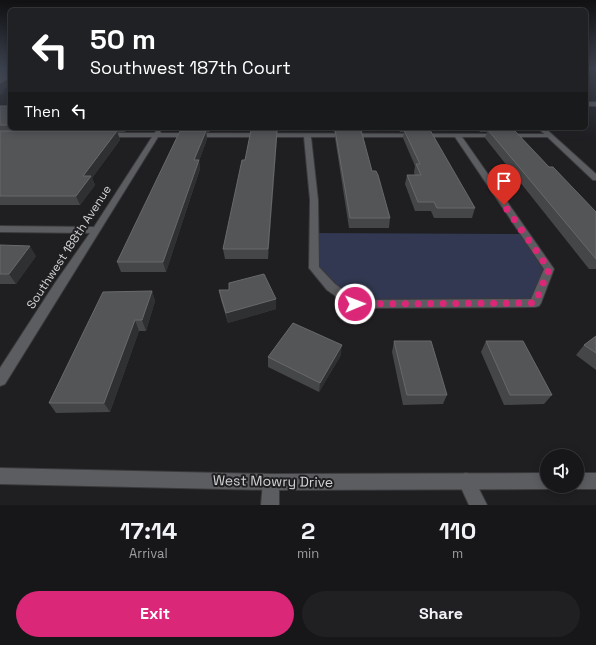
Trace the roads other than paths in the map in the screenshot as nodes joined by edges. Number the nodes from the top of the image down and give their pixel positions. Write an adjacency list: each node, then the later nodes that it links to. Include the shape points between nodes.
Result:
1 (543, 130): 6 (street)
2 (158, 132): 3 (street); 4 (street); 9 (street, Southwest 188th Avenue)
3 (94, 135)
4 (307, 135): 5 (street); 5 (street, via 314,200 314,268 331,287 355,304 535,303 549,269)
5 (456, 135): 6 (street)
6 (549, 135): 7 (street)
7 (596, 178)
8 (0, 229): 9 (street)
9 (97, 230): 10 (street, Southwest 188th Avenue)
10 (0, 380)
11 (0, 476): 16 (street, West Mowry Drive)
12 (466, 481): 13 (street, West Mowry Drive); 16 (street, West Mowry Drive); 18 (street)
13 (540, 481)
14 (584, 481): 15 (street)
15 (596, 481)
16 (271, 482): 17 (street)
17 (270, 505)
18 (478, 505)

